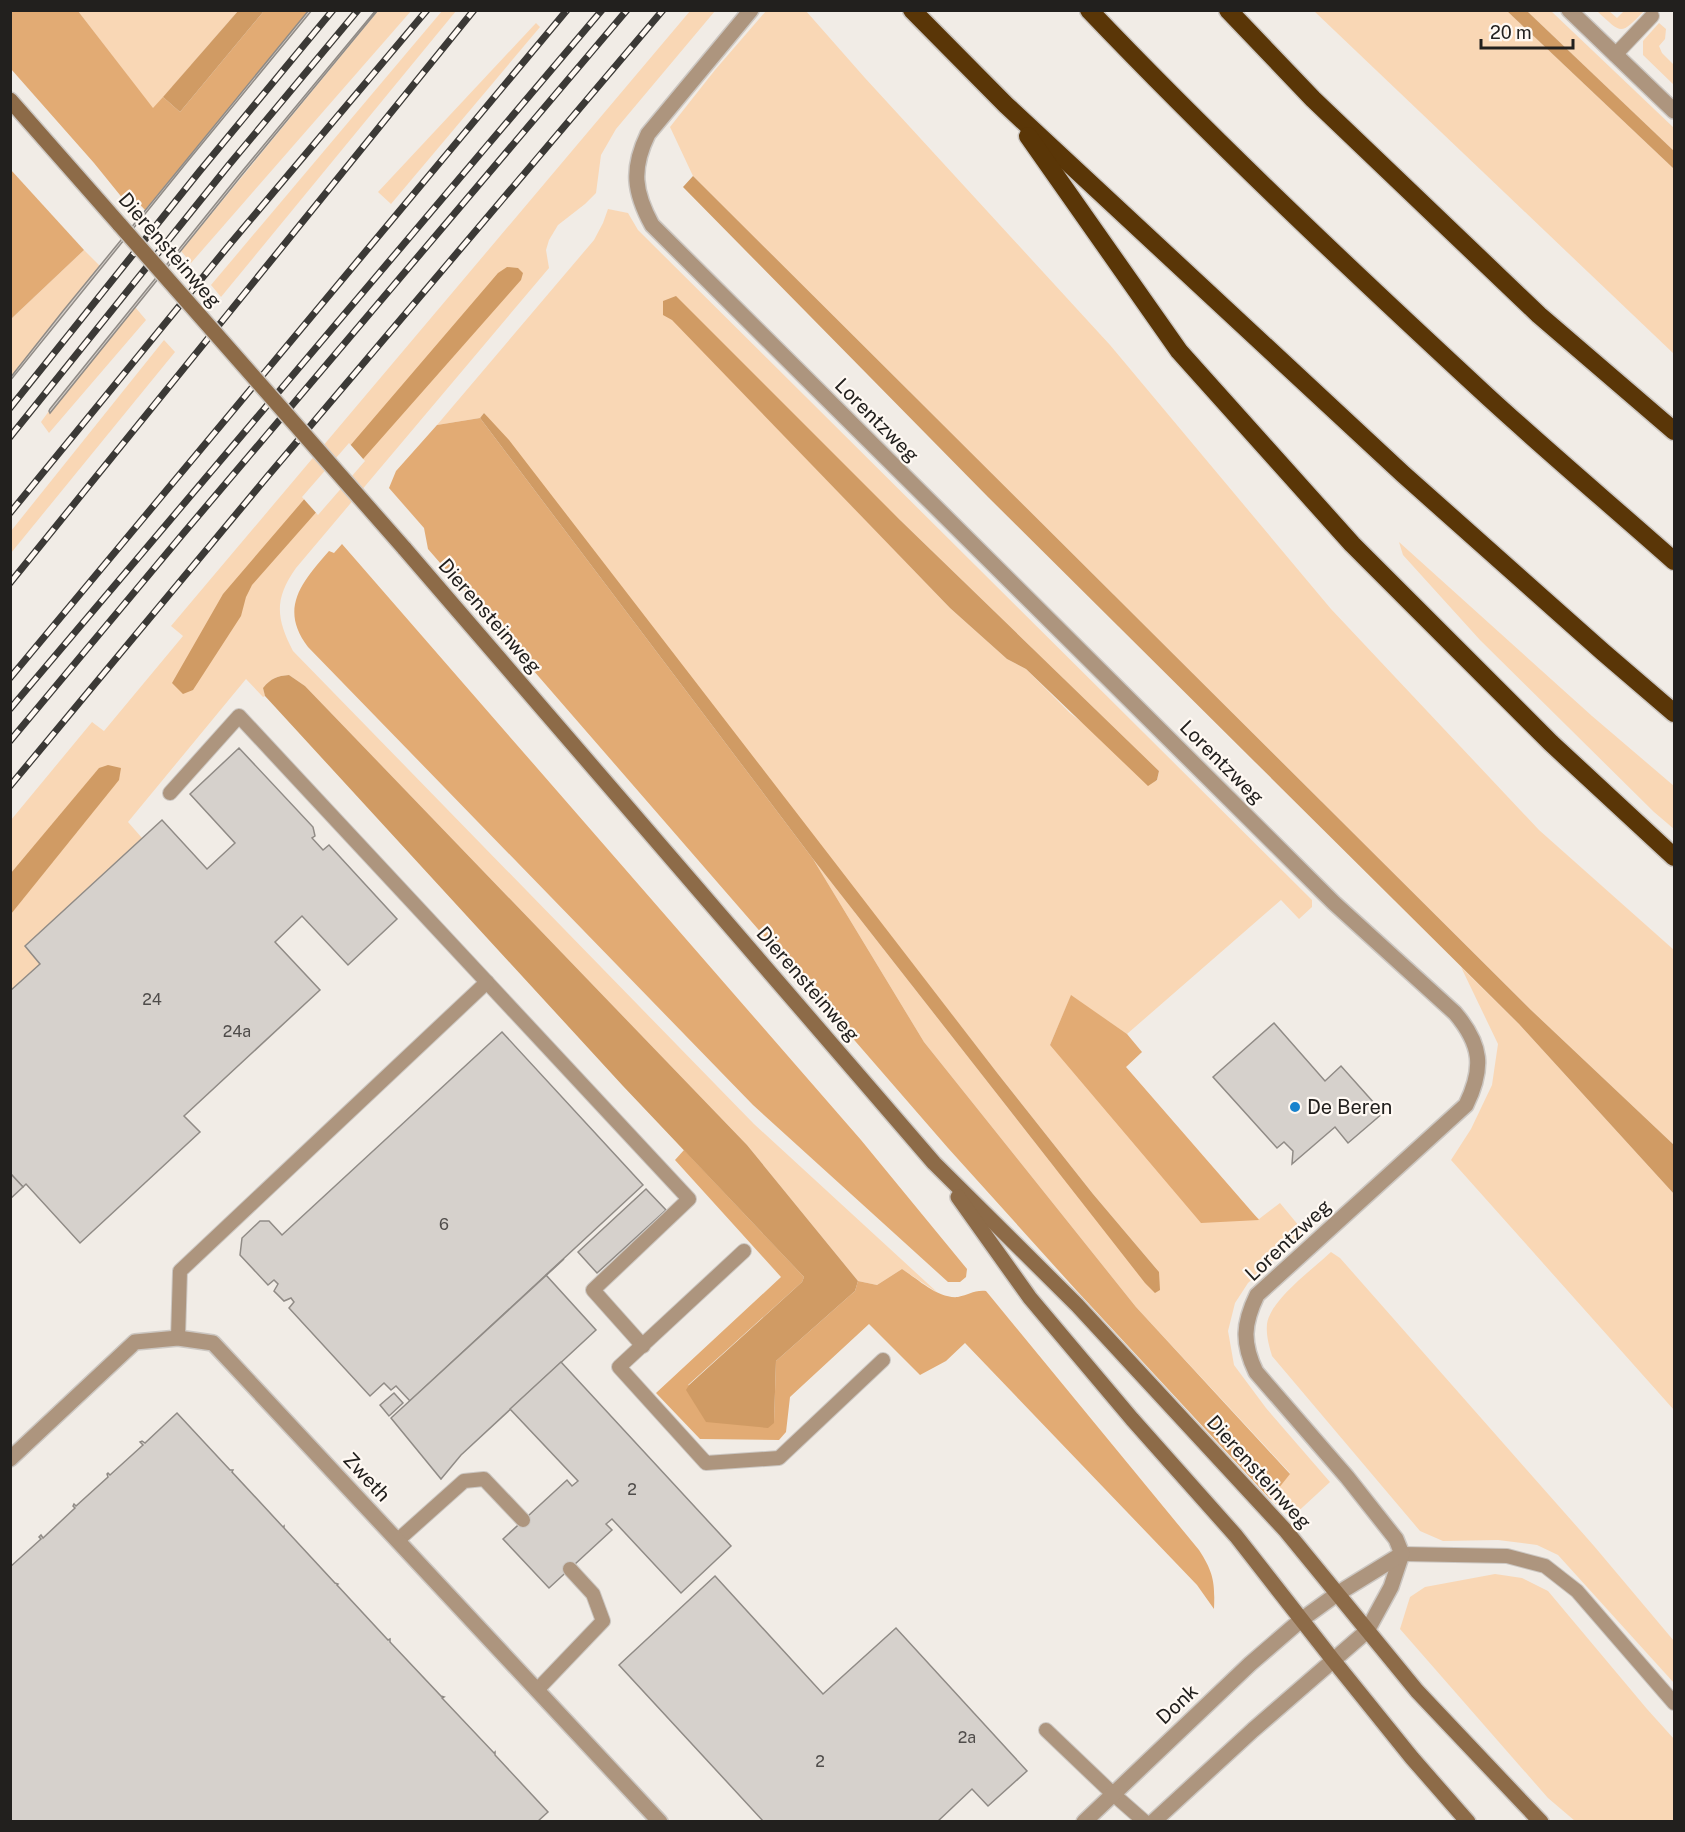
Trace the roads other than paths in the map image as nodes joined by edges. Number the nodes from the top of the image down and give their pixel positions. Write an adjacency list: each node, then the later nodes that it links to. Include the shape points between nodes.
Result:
1 (751, 10): 25 (street, Lorentzweg, via 648,134 640,149 638,197 652,225 1334,903 1455,1013 1471,1034 1478,1075 1466,1106 1257,1295 1246,1326 1245,1342 1256,1372 1347,1477 1396,1539)
2 (912, 10): 9 (highway)
3 (1089, 10): 12 (highway, via 1137,61 1488,397)
4 (1228, 10): 11 (highway, via 1313,99 1539,315)
5 (1569, 10): 7 (street)
6 (1652, 16): 7 (lane)
7 (1616, 55): 10 (street)
8 (10, 100): 17 (main road, Dierensteinweg, bridge, via 404,548)
9 (1006, 105): 13 (highway, via 1403,474); 15 (highway, via 1179,351 1352,544 1551,743)
10 (1674, 111)
11 (1674, 431)
12 (1674, 561)
13 (1674, 712)
14 (170, 793): 16 (lane, via 239,716)
15 (1674, 857)
16 (487, 982): 19 (lane, via 180,1271); 20 (lane, via 689,1199 593,1290)
17 (934, 1162): 27 (main road, Dierensteinweg, via 1077,1305 1286,1531); 28 (main road, Dierensteinweg, via 1030,1298 1236,1536)
18 (744, 1251): 20 (lane)
19 (178, 1338): 22 (street, Zweth, via 135,1342); 24 (street, Zweth, via 213,1343)
20 (643, 1346): 21 (lane, via 619,1367 706,1463 779,1458)
21 (883, 1360)
22 (10, 1459)
23 (523, 1520): 24 (lane, via 484,1479 464,1481)
24 (398, 1540): 31 (street, Zweth)
25 (1401, 1554): 27 (street); 29 (street, via 1391,1587); 32 (lane, via 1507,1556 1545,1566 1577,1592)
26 (570, 1569): 31 (lane, via 593,1594 603,1621)
27 (1336, 1594): 28 (street, Donk); 29 (main road, Dierensteinweg)
28 (1301, 1620): 30 (main road, Dierensteinweg); 34 (street, Donk)
29 (1367, 1631): 30 (street); 40 (main road, Dierensteinweg, via 1418,1692)
30 (1333, 1660): 38 (street); 39 (main road, Dierensteinweg)
31 (537, 1690): 35 (street, Zweth)
32 (1674, 1703)
33 (1046, 1730): 34 (lane)
34 (1112, 1793): 36 (street, Donk); 37 (lane)
35 (660, 1821)
36 (1084, 1821)
37 (1145, 1821)
38 (1153, 1821)
39 (1468, 1821)
40 (1540, 1821)

